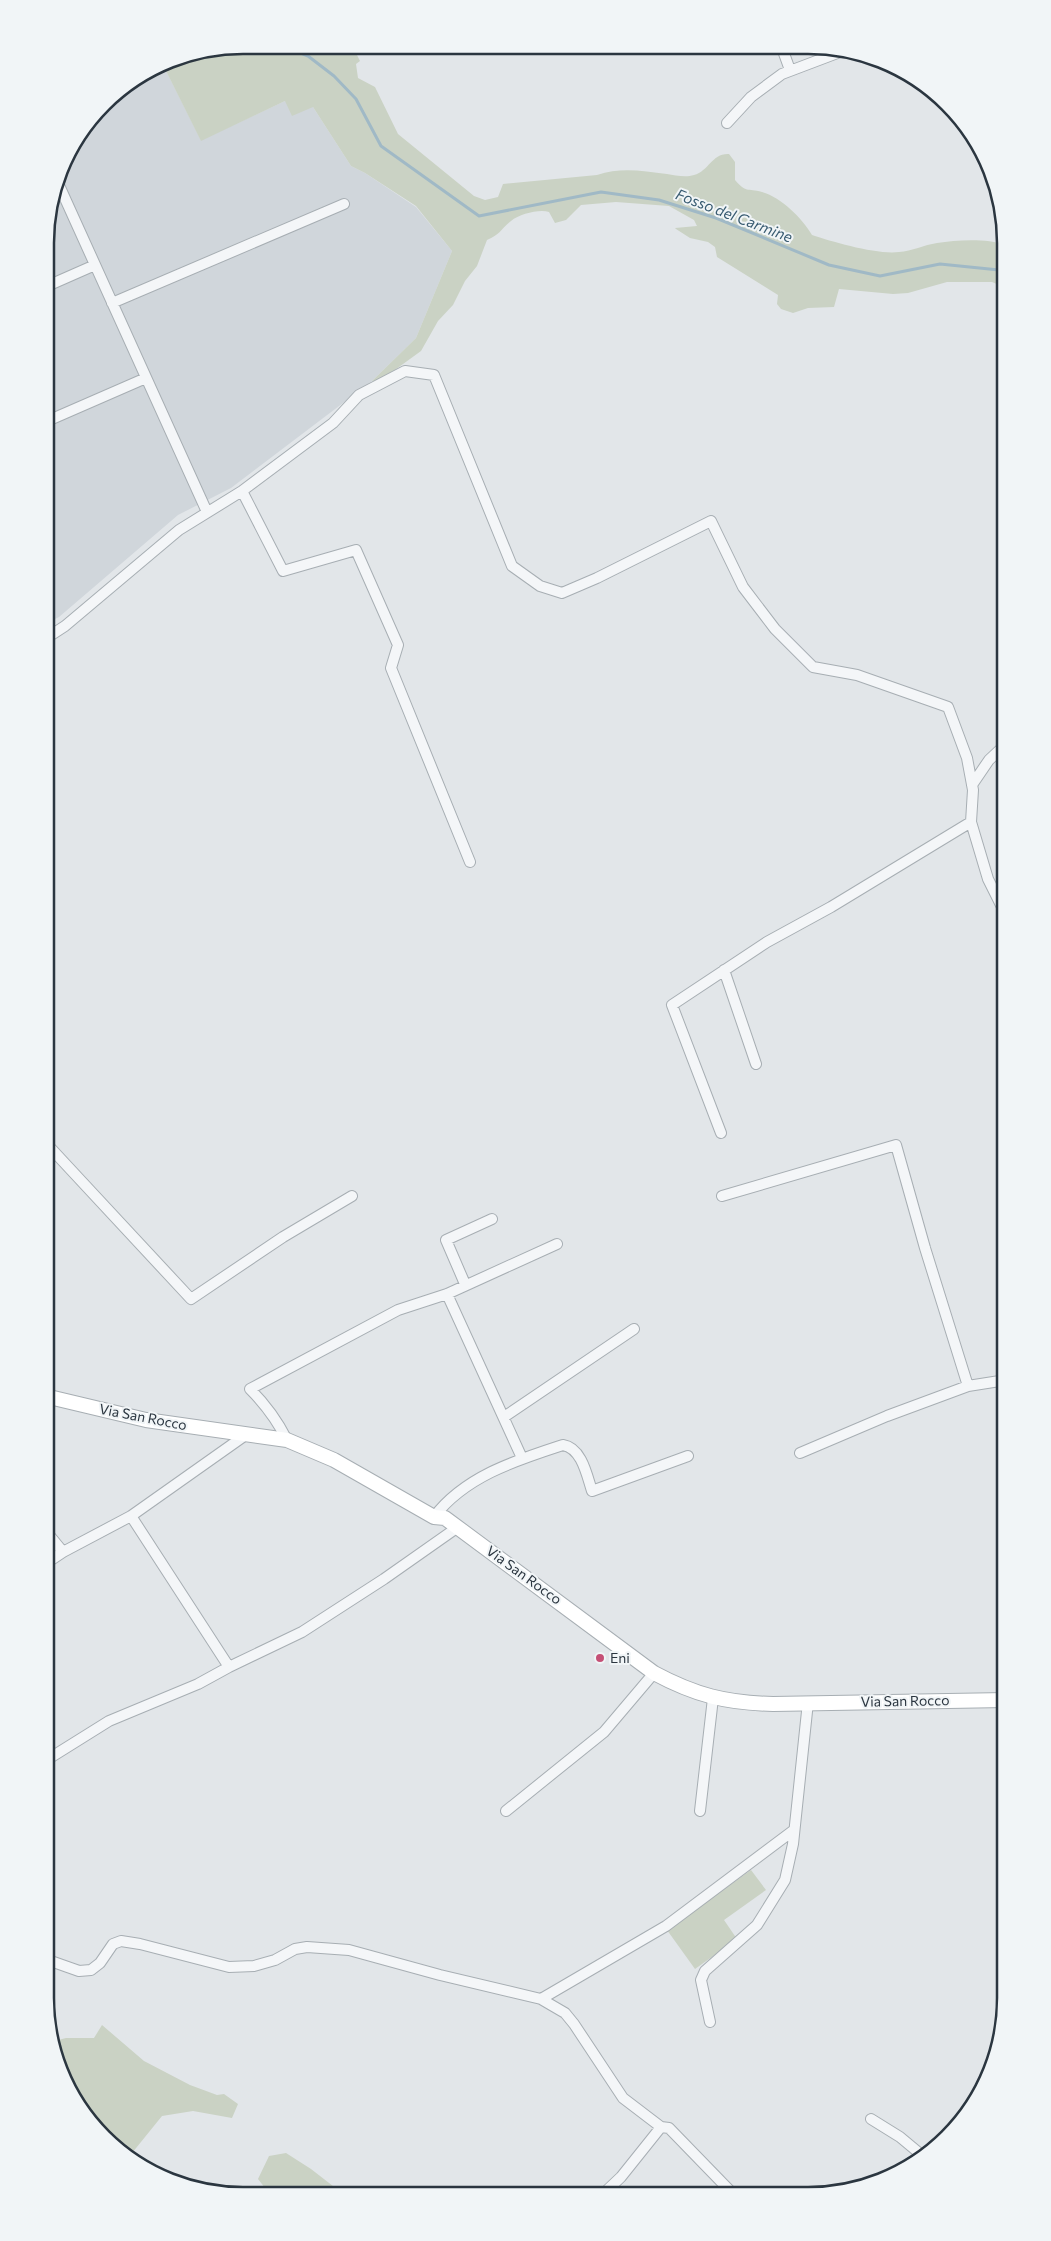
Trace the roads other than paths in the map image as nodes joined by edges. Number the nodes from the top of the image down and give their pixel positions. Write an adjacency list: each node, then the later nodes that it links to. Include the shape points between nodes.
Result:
1 (784, 54): 3 (street)
2 (832, 55): 3 (street)
3 (790, 70): 4 (street, via 771,80)
4 (727, 123)
5 (61, 191): 7 (street)
6 (344, 204): 9 (street)
7 (95, 265): 8 (street); 9 (street)
8 (54, 283)
9 (112, 303): 10 (street)
10 (146, 378): 11 (street); 13 (street)
11 (54, 418)
12 (242, 491): 13 (street); 16 (street, via 333,423 359,395 405,371 434,375 512,566 540,586 562,593 711,521 743,588 775,629 813,667 857,675 948,707 967,758); 18 (street, via 283,571 356,550 398,645 391,668)
13 (207, 512): 14 (street, via 179,530)
14 (54, 633)
15 (997, 752): 16 (street)
16 (972, 785): 17 (street)
17 (971, 822): 19 (street, via 988,879); 20 (street)
18 (470, 862)
19 (997, 897)
20 (724, 970): 21 (street); 22 (street, via 672,1004)
21 (756, 1064)
22 (721, 1132)
23 (54, 1152): 24 (street, via 191,1299)
24 (352, 1196)
25 (722, 1196): 32 (street, via 896,1145)
26 (492, 1219): 28 (street, via 446,1240)
27 (557, 1244): 28 (street)
28 (465, 1284): 29 (street)
29 (447, 1294): 34 (street); 36 (street, via 398,1310 250,1390 267,1407)
30 (634, 1329): 34 (street)
31 (997, 1381): 32 (street)
32 (968, 1386): 37 (street)
33 (54, 1398): 35 (street, Via San Rocco, via 146,1420)
34 (504, 1417): 39 (street)
35 (247, 1434): 36 (street, Via San Rocco); 40 (street)
36 (287, 1440): 41 (street, Via San Rocco, via 334,1460)
37 (800, 1453)
38 (688, 1456): 39 (street, via 592,1491 576,1451 569,1446)
39 (522, 1458): 41 (street, via 453,1495)
40 (131, 1516): 44 (street); 46 (street)
41 (434, 1517): 42 (street, Via San Rocco, via 445,1518)
42 (458, 1527): 46 (street, via 384,1580 302,1632); 47 (street, Via San Rocco)
43 (54, 1541): 44 (street)
44 (63, 1552): 45 (street)
45 (54, 1558)
46 (229, 1667): 51 (street, via 198,1684 108,1722)
47 (654, 1673): 48 (street, Via San Rocco, via 692,1692); 52 (street, via 604,1732)
48 (713, 1698): 50 (street, Via San Rocco, via 749,1704); 53 (street)
49 (997, 1700): 50 (street, Via San Rocco)
50 (808, 1702): 54 (street)
51 (54, 1755)
52 (506, 1810)
53 (700, 1811)
54 (794, 1830): 56 (street, via 666,1926); 57 (street, via 785,1880 768,1909 757,1925 705,1971 701,1980)
55 (54, 1962): 56 (street, via 80,1972 91,1970 113,1944 121,1941 229,1967 254,1966 307,1947 349,1950)
56 (541, 1999): 59 (street, via 565,2013 623,2098)
57 (710, 2022)
58 (871, 2119): 60 (street)
59 (661, 2127): 61 (street); 62 (street, via 669,2128)
60 (918, 2152)
61 (610, 2187)
62 (726, 2187)

